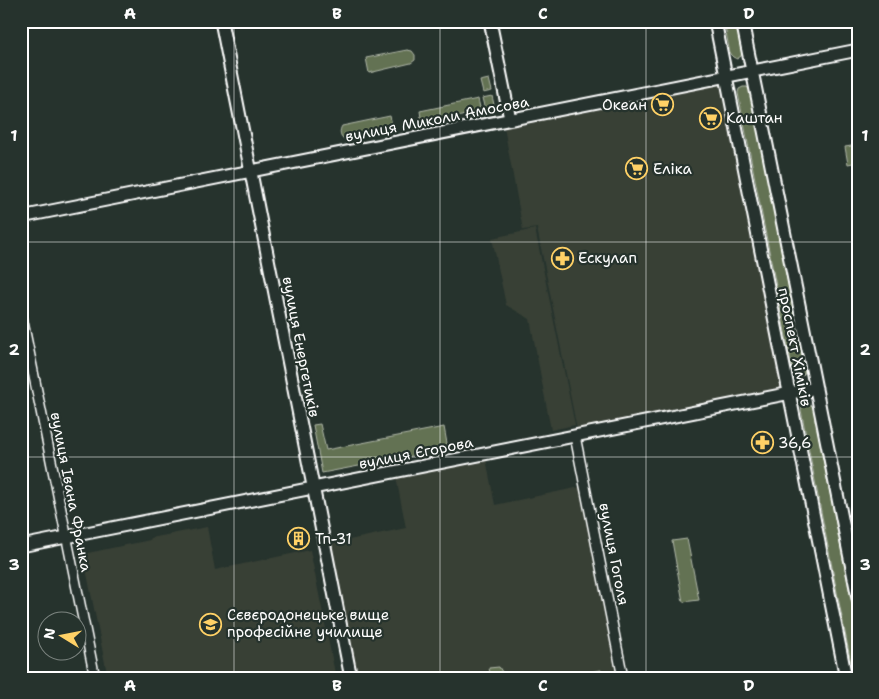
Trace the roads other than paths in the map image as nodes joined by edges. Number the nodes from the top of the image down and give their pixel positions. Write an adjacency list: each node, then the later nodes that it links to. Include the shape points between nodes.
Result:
1 (221, 21): 9 (street, вулиця Енергетиків)
2 (490, 21): 8 (street)
3 (715, 21): 7 (street, проспект Хіміків)
4 (742, 21): 6 (street, проспект Хіміків)
5 (858, 50): 6 (street, вулиця Миколи Амосова)
6 (752, 71): 7 (street, вулиця Миколи Амосова); 12 (street, проспект Хіміків)
7 (726, 76): 8 (street, вулиця Миколи Амосова); 13 (street, проспект Хіміків)
8 (510, 119): 9 (street, вулиця Миколи Амосова)
9 (251, 171): 10 (street, вулиця Миколи Амосова); 15 (street, вулиця Енергетиків)
10 (21, 217)
11 (21, 312): 16 (street, вулиця Івана Франка)
12 (816, 388): 13 (street, вулиця Єгорова); 18 (street, проспект Хіміків)
13 (789, 394): 14 (street, вулиця Єгорова); 22 (street, проспект Хіміків)
14 (575, 436): 15 (street, вулиця Єгорова); 21 (street, вулиця Гоголя)
15 (314, 488): 16 (street, вулиця Єгорова); 20 (street, вулиця Енергетиків)
16 (66, 537): 17 (street, вулиця Єгорова); 19 (street, вулиця Івана Франка)
17 (21, 546)
18 (858, 598)
19 (95, 678)
20 (351, 678)
21 (623, 678)
22 (846, 678)

